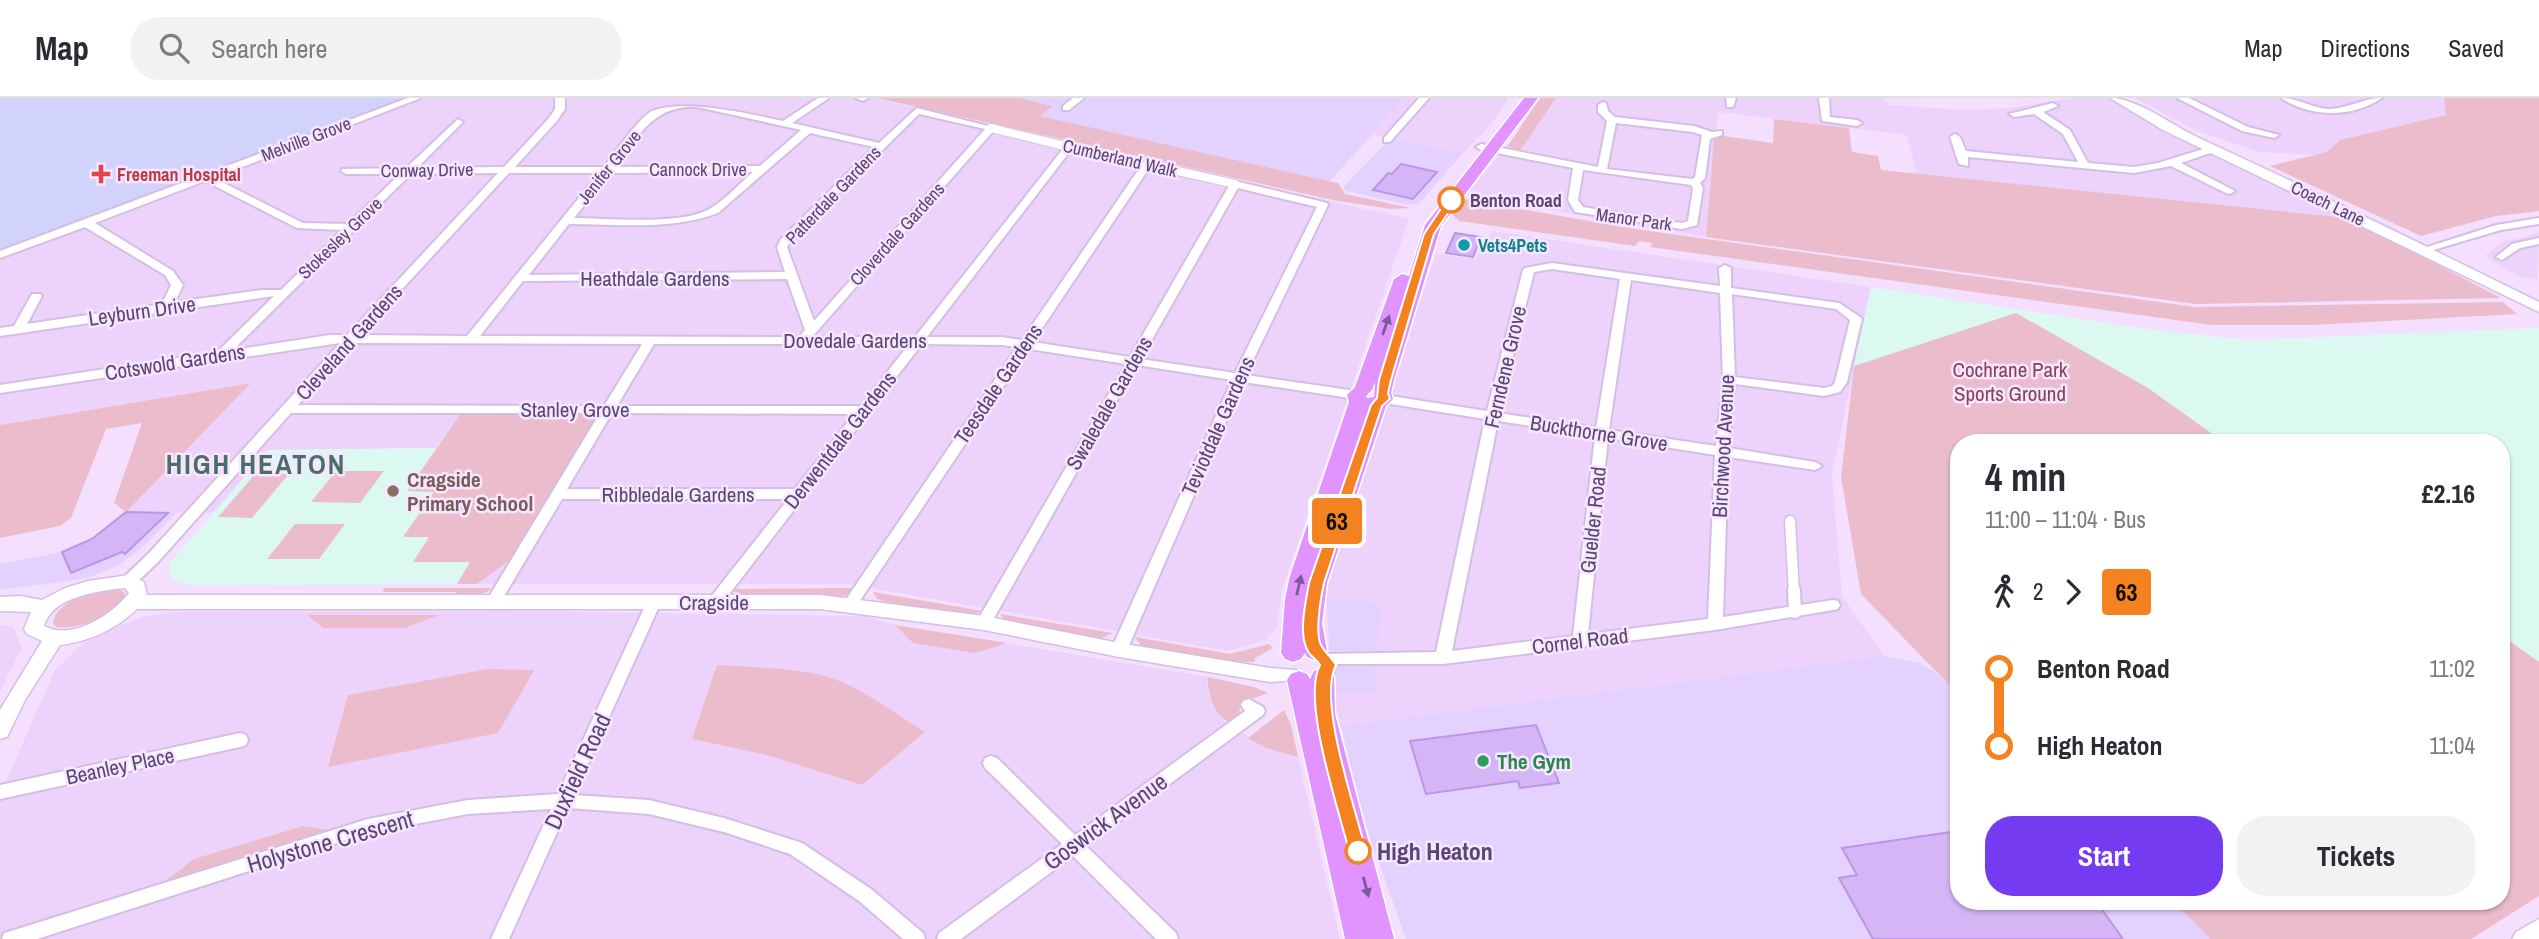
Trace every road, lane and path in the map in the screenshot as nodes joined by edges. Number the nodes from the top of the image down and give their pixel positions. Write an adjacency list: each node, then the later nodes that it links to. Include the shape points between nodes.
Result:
1 (416, 98): 42 (street, Melville Grove)
2 (560, 98): 36 (street, Cleveland Gardens, via 558,114)
3 (824, 98): 22 (street)
4 (1079, 98): 15 (street)
5 (1424, 98): 27 (street)
6 (1519, 98): 30 (main road)
7 (1531, 98): 30 (main road)
8 (1824, 98): 21 (street, via 1825,119)
9 (2116, 98): 31 (street, Coach Lane)
10 (2182, 98): 25 (street, via 2245,129)
11 (2286, 98): 12 (street, via 2325,112)
12 (2376, 98)
13 (1603, 105): 19 (street, via 1603,112)
14 (2053, 106): 17 (street)
15 (1066, 108)
16 (917, 111): 23 (street, Cumberland Walk); 28 (street, Patterdale Gardens)
17 (2036, 111): 18 (street); 35 (street, via 2067,132)
18 (2014, 114)
19 (1612, 120): 40 (street); 43 (street, Manor Park, via 1714,133 1704,138 1700,178)
20 (458, 122): 39 (street, Stokesley Grove)
21 (1857, 123)
22 (784, 124): 24 (street, Jenifer Grove); 37 (street, Jenifer Grove, via 702,104 671,105 651,115)
23 (991, 128): 29 (street, Cumberland Walk); 66 (street, Cloverdale Gardens)
24 (808, 129): 28 (street, Jenifer Grove); 38 (street)
25 (2274, 135)
26 (1955, 137): 35 (street, via 1963,159)
27 (1387, 139)
28 (881, 146): 56 (street, Patterdale Gardens, via 785,241 782,247)
29 (1069, 147): 33 (street, Cumberland Walk); 70 (street, Derwentdale Gardens)
30 (1487, 148): 34 (street); 77 (main road, via 1433,225)
31 (2213, 149): 32 (street); 52 (street, Coach Lane)
32 (2172, 162): 35 (street, via 2134,170); 45 (street)
33 (1147, 164): 44 (street, Cumberland Walk); 71 (street, Teesdale Gardens)
34 (1578, 166): 40 (street); 43 (street, Manor Park, via 1573,195 1579,210 1682,226 1693,223 1698,188)
35 (2085, 166)
36 (508, 168): 37 (street, Cannock Drive); 39 (street, Conway Drive); 67 (street, Cleveland Gardens)
37 (606, 169): 38 (street, Cannock Drive); 47 (street, Jenifer Grove)
38 (761, 169): 47 (street, via 705,216)
39 (410, 170): 41 (street, Conway Drive); 50 (street, Stokesley Grove)
40 (1602, 170): 43 (street)
41 (346, 171)
42 (205, 177): 49 (street, Melville Grove); 50 (street, via 301,226)
43 (1694, 181)
44 (1235, 184): 46 (street, Cumberland Walk); 73 (street, Swaledale Gardens)
45 (2230, 191)
46 (1323, 205): 74 (street, Teviotdale Gardens)
47 (566, 221): 58 (street, Jenifer Grove)
48 (2539, 221): 52 (street, via 2500,227)
49 (87, 223): 53 (street, Melville Grove); 62 (street, via 169,273 177,285)
50 (351, 228): 60 (street, Stokesley Grove)
51 (2539, 241): 54 (street, via 2516,246)
52 (2423, 250): 63 (street, Coach Lane)
53 (0, 256)
54 (2502, 257)
55 (1725, 268): 59 (street, Birchwood Avenue)
56 (791, 275): 58 (street, Heathdale Gardens); 66 (street, Patterdale Gardens)
57 (1626, 276): 59 (street, Ferndene Grove); 81 (street, Ferndene Grove, via 1552,266 1529,270); 82 (street, Guelder Road)
58 (520, 278): 68 (street, Jenifer Grove)
59 (1724, 290): 75 (street, Birchwood Avenue); 75 (street, Ferndene Grove, via 1839,306 1856,319 1836,389 1824,392)
60 (285, 293): 62 (street, Leyburn Drive); 72 (street, Stokesley Grove)
61 (36, 296): 64 (street)
62 (167, 307): 64 (street, Leyburn Drive)
63 (2539, 308)
64 (19, 329): 65 (street, Leyburn Drive)
65 (0, 332)
66 (807, 335): 69 (street, Dovedale Gardens); 70 (street, Dovedale Gardens)
67 (350, 339): 68 (street, Dovedale Gardens); 72 (street, Cotswold Gardens); 78 (street, Cleveland Gardens)
68 (471, 339): 69 (street, Dovedale Gardens)
69 (650, 340): 79 (street)
70 (916, 341): 71 (street, Dovedale Gardens); 80 (street, Derwentdale Gardens)
71 (1025, 343): 73 (street, Dovedale Gardens); 94 (street, Teesdale Gardens)
72 (222, 354): 76 (street, Cotswold Gardens)
73 (1132, 361): 74 (street, Dovedale Gardens); 98 (street, Swaledale Gardens)
74 (1239, 377): 77 (street, Dovedale Gardens); 102 (street, Teviotdale Gardens)
75 (1729, 380): 83 (street, Birchwood Avenue)
76 (0, 389)
77 (1370, 397): 81 (street, Buckthorne Grove); 104 (main road, via 1316,583)
78 (288, 409): 79 (street, Stanley Grove); 88 (street, Cleveland Gardens)
79 (609, 409): 80 (street, Stanley Grove); 85 (street)
80 (862, 410): 86 (street, Derwentdale Gardens)
81 (1492, 416): 82 (street, Buckthorne Grove); 103 (street, Ferndene Grove)
82 (1602, 434): 83 (street, Buckthorne Grove); 101 (street, Guelder Road)
83 (1722, 453): 84 (street, Buckthorne Grove); 99 (street, Birchwood Avenue)
84 (1815, 466)
85 (557, 494): 86 (street, Ribbledale Gardens); 93 (street)
86 (798, 494): 91 (street, Derwentdale Gardens)
87 (1790, 520): 97 (street)
88 (129, 581): 89 (street, via 137,587); 96 (street, via 74,592)
89 (133, 602): 93 (street, Cragside); 100 (street, via 110,622)
90 (654, 602): 91 (street, Cragside); 93 (street, Cragside); 110 (street, Duxfield Road)
91 (715, 602): 94 (street, Cragside)
92 (0, 604): 96 (street)
93 (492, 604)
94 (849, 604): 98 (street, Cragside)
95 (1833, 606): 97 (street, Cornel Road)
96 (44, 607): 100 (street, via 34,629)
97 (1795, 612): 99 (street, Cornel Road)
98 (984, 623): 102 (street, Cragside)
99 (1715, 624): 101 (street, Cornel Road)
100 (54, 638): 106 (street, via 16,696)
101 (1580, 641): 103 (street, Cornel Road)
102 (1119, 650): 104 (street, Cragside, via 1270,675)
103 (1443, 658): 104 (street, Cornel Road)
104 (1307, 666): 118 (main road); 119 (main road, one-way to 119)
105 (1249, 705): 111 (street, Goswick Avenue, via 1257,711)
106 (0, 731)
107 (240, 740): 109 (street, Beanley Place)
108 (991, 763): 111 (street)
109 (0, 792)
110 (563, 801): 113 (street, Holystone Crescent, via 468,807 368,825); 114 (street, Duxfield Road); 115 (street, Holystone Crescent, via 649,807 796,848 865,895)
111 (1073, 844): 116 (street, Goswick Avenue); 117 (street)
112 (2539, 929): 120 (street)
113 (11, 939)
114 (500, 939)
115 (916, 939)
116 (946, 939)
117 (1169, 939)
118 (1359, 939)
119 (1380, 939)
120 (2524, 939)

